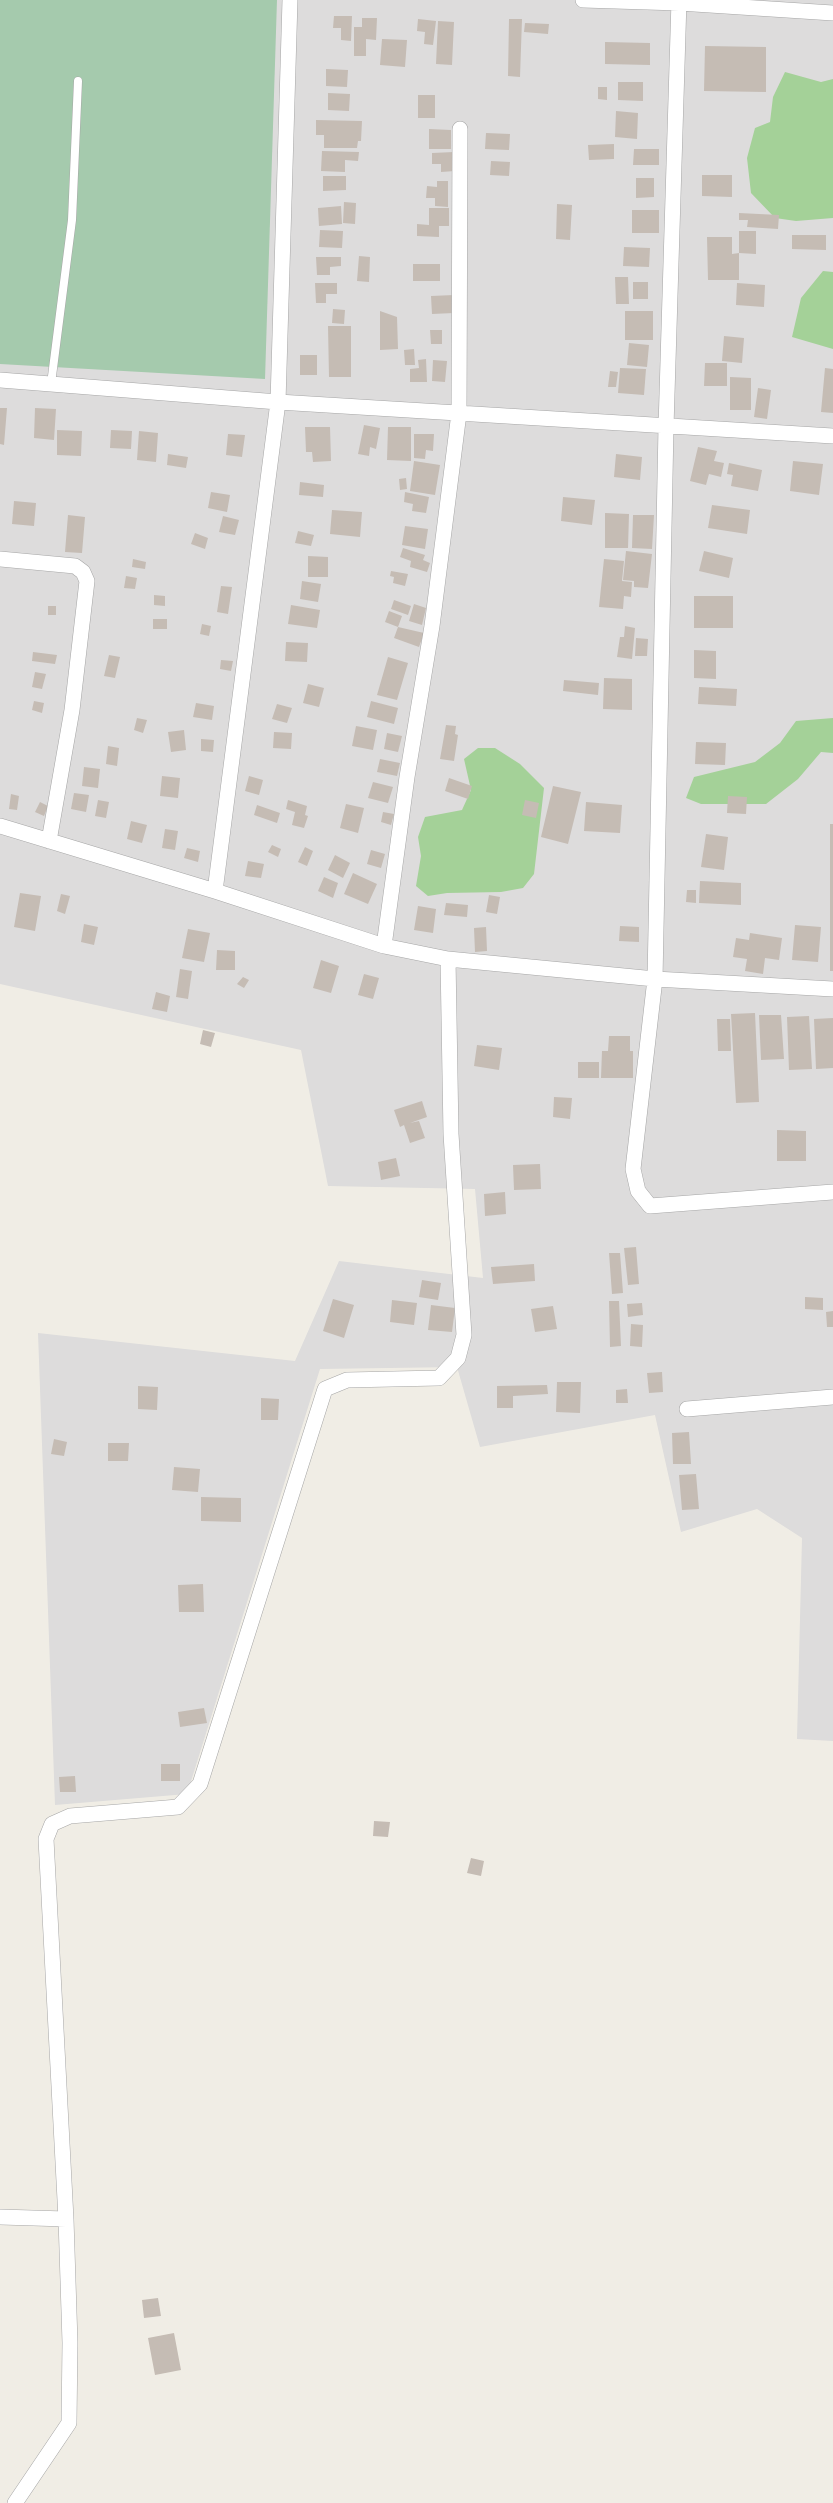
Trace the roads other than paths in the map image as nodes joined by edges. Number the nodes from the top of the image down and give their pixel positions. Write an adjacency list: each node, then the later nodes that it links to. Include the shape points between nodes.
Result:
1 (290, 0): 9 (street)
2 (583, 0): 3 (street)
3 (679, 1): 4 (street); 11 (street)
4 (833, 13)
5 (78, 81): 8 (lane, via 72,220)
6 (460, 129): 10 (street)
7 (0, 380): 8 (street)
8 (51, 384): 9 (street)
9 (278, 402): 10 (street); 16 (street)
10 (459, 413): 11 (street); 17 (street)
11 (666, 427): 12 (street); 19 (street)
12 (833, 436)
13 (0, 559): 15 (street, via 75,566 87,581 72,710)
14 (0, 826): 15 (street)
15 (49, 841): 16 (street)
16 (215, 891): 17 (street)
17 (384, 946): 18 (street)
18 (448, 959): 19 (street); 25 (street, via 451,1134 464,1335 458,1358 439,1378 347,1380 325,1389 200,1784 178,1807 70,1816 52,1824 46,1839)
19 (655, 979): 20 (street); 21 (street, via 633,1169 638,1191 650,1206)
20 (833, 989)
21 (833, 1192)
22 (833, 1397): 23 (street)
23 (687, 1409)
24 (0, 2217): 25 (street)
25 (66, 2219): 26 (street, via 69,2422)
26 (15, 2503)

